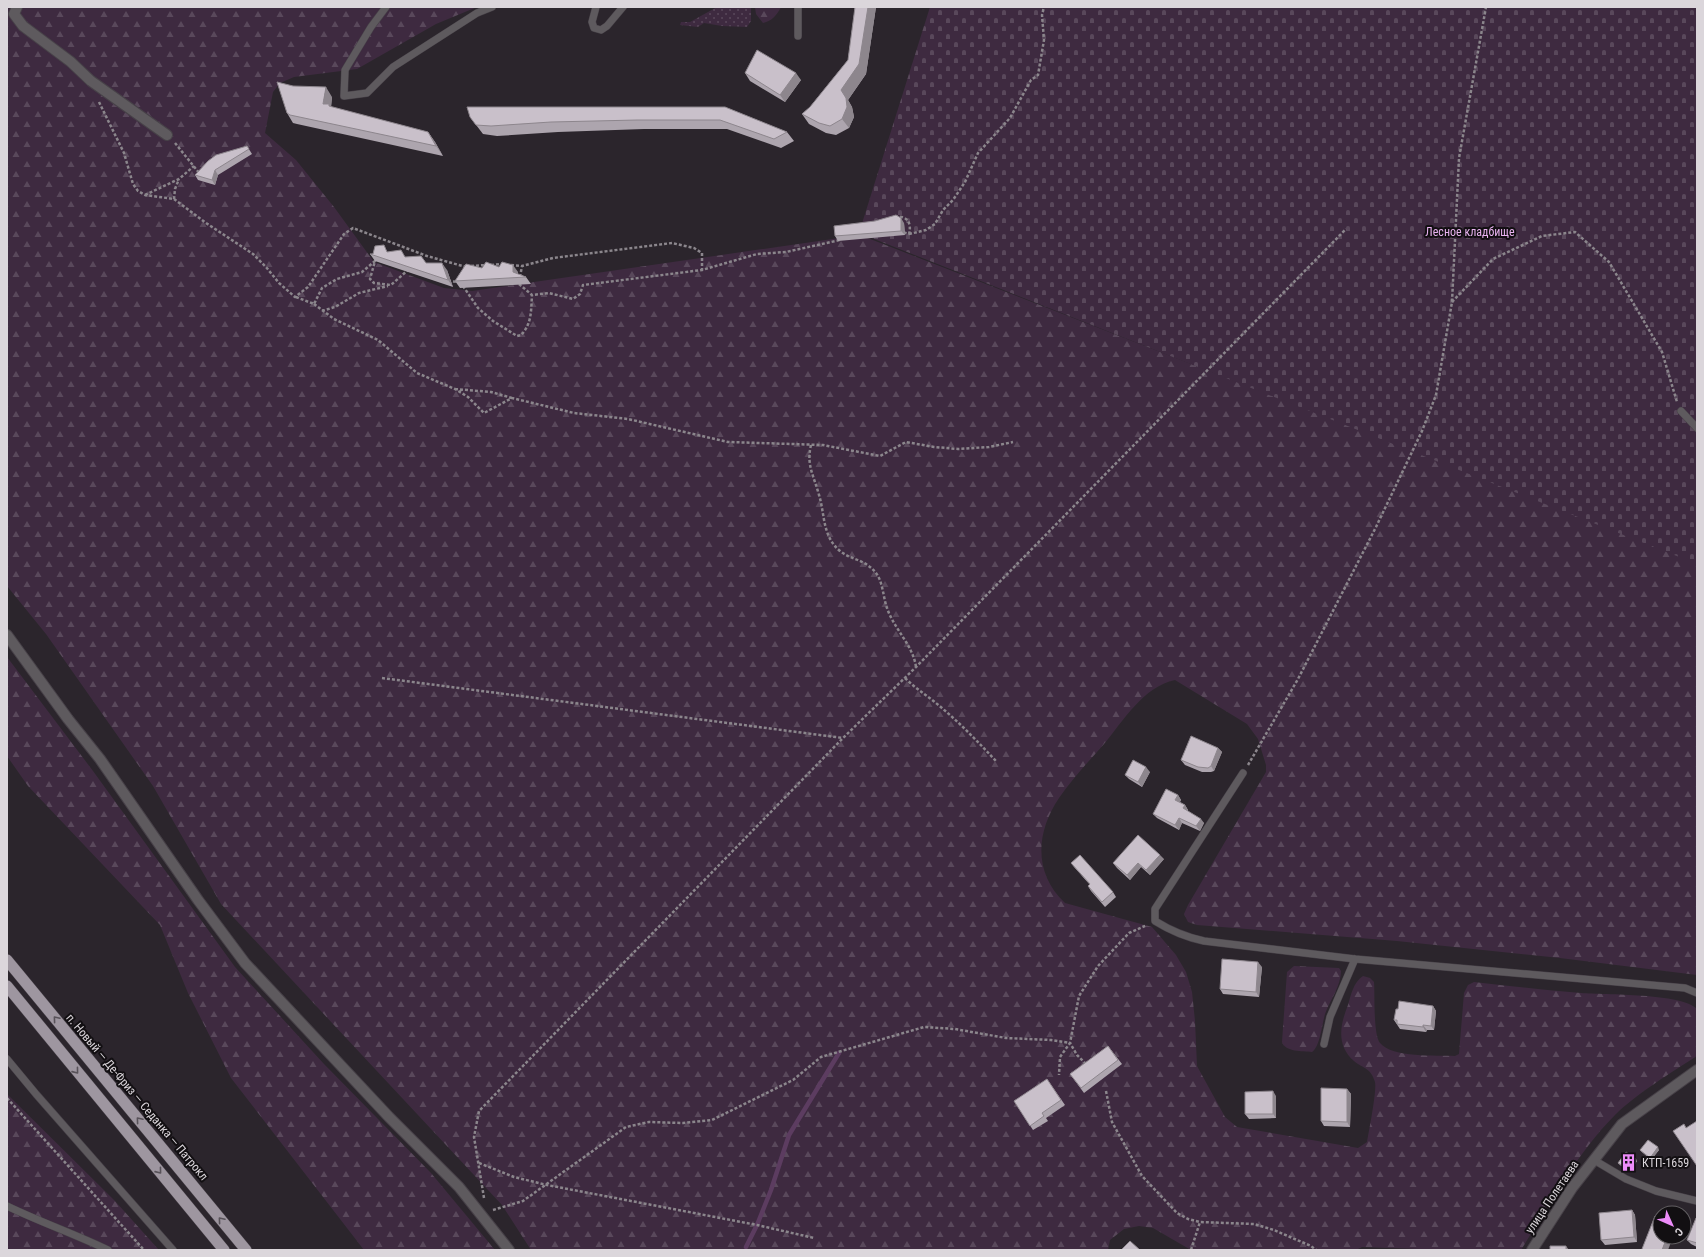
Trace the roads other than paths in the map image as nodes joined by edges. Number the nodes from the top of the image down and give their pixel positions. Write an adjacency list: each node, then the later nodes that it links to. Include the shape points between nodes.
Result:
1 (17, 7): 8 (street, via 14,14 22,26 91,81)
2 (386, 7): 3 (lane, via 345,70 344,96 367,93 393,67 477,13)
3 (492, 7)
4 (596, 7): 5 (lane, via 592,22 594,28 601,30)
5 (623, 7)
6 (798, 7): 7 (lane)
7 (798, 36)
8 (167, 134)
9 (1681, 411): 10 (lane)
10 (1697, 428)
11 (7, 635): 27 (street, via 100,759 245,963 389,1117 459,1187)
12 (1243, 773): 13 (lane, via 1154,909 1155,921 1186,937)
13 (1355, 959): 16 (lane, via 1685,988); 17 (lane, via 1330,1017)
14 (7, 960): 26 (highway, п. Новый — Де-Фриз — Седанка — Патрокл, one-way to 14)
15 (7, 986): 25 (highway, one-way to 25)
16 (1697, 993)
17 (1324, 1044)
18 (7, 1059): 24 (lane)
19 (1697, 1070): 20 (street, улица Полетаева, via 1622,1124)
20 (1594, 1160): 21 (lane, улица Полетаева, via 1656,1191); 28 (street, улица Полетаева, via 1572,1188)
21 (1697, 1202)
22 (7, 1206): 23 (lane)
23 (108, 1250)
24 (173, 1250)
25 (224, 1250)
26 (246, 1250)
27 (509, 1250)
28 (1532, 1250)

